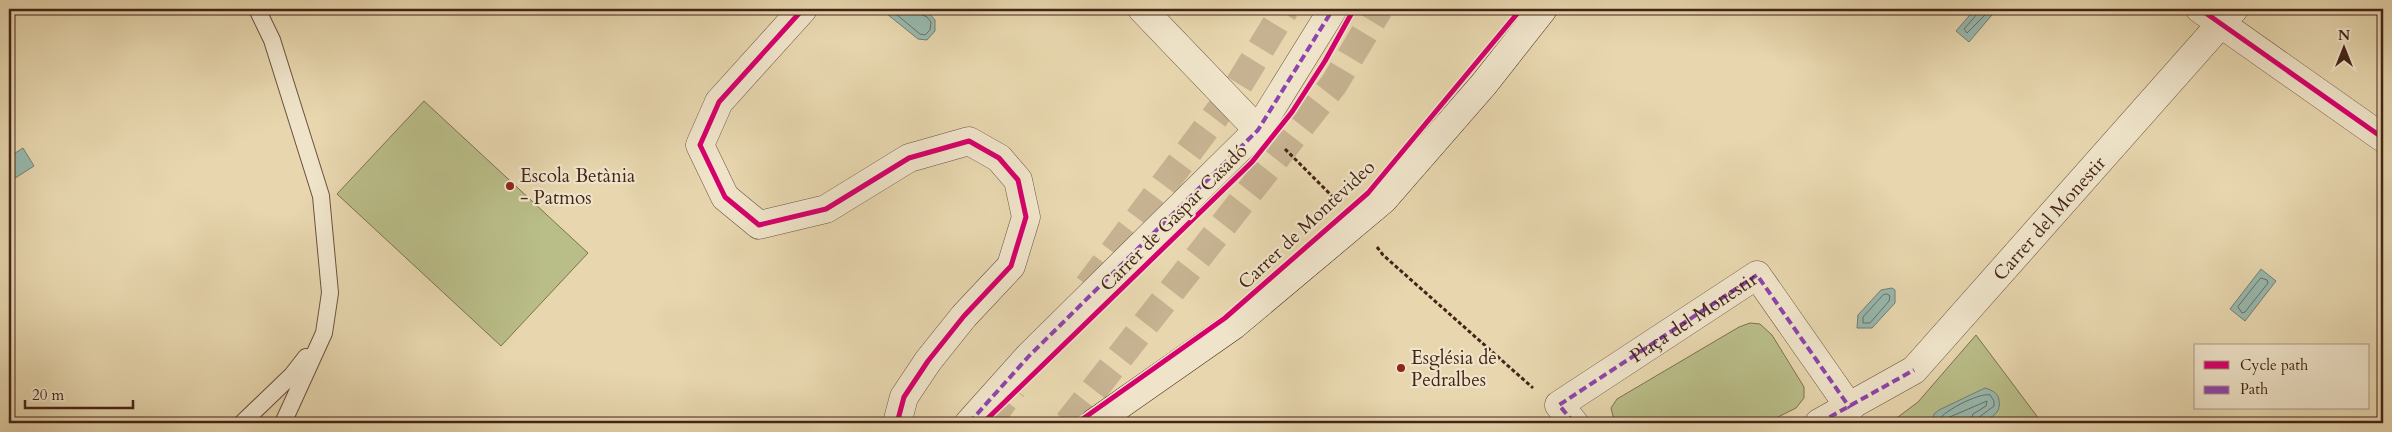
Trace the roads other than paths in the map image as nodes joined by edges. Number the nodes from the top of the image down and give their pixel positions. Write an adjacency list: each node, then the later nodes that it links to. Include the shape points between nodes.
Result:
1 (256, 9): 9 (lane, via 272,40 322,196 330,293)
2 (803, 9): 13 (street, via 719,102 700,145 725,197 759,225 826,209 909,158 969,141 999,158 1018,180 1026,217 1011,266 928,361 904,397)
3 (1142, 9): 7 (street)
4 (1333, 9): 7 (street, Carrer de Gaspar Casadó)
5 (1543, 9): 15 (street, Carrer de Montevideo, via 1484,84 1383,200 1234,325)
6 (2218, 14): 8 (street); 10 (street, Carrer del Monestir, via 1914,370)
7 (1258, 130): 14 (street, Carrer de Gaspar Casadó, via 1029,356)
8 (2383, 138)
9 (324, 333): 11 (lane, via 292,375); 12 (lane)
10 (1850, 408): 16 (street, Plaça del Monestir, via 1757,275 1560,405); 17 (street)
11 (242, 423)
12 (282, 423)
13 (897, 423)
14 (969, 423)
15 (1094, 423)
16 (1574, 423)
17 (1819, 423)

